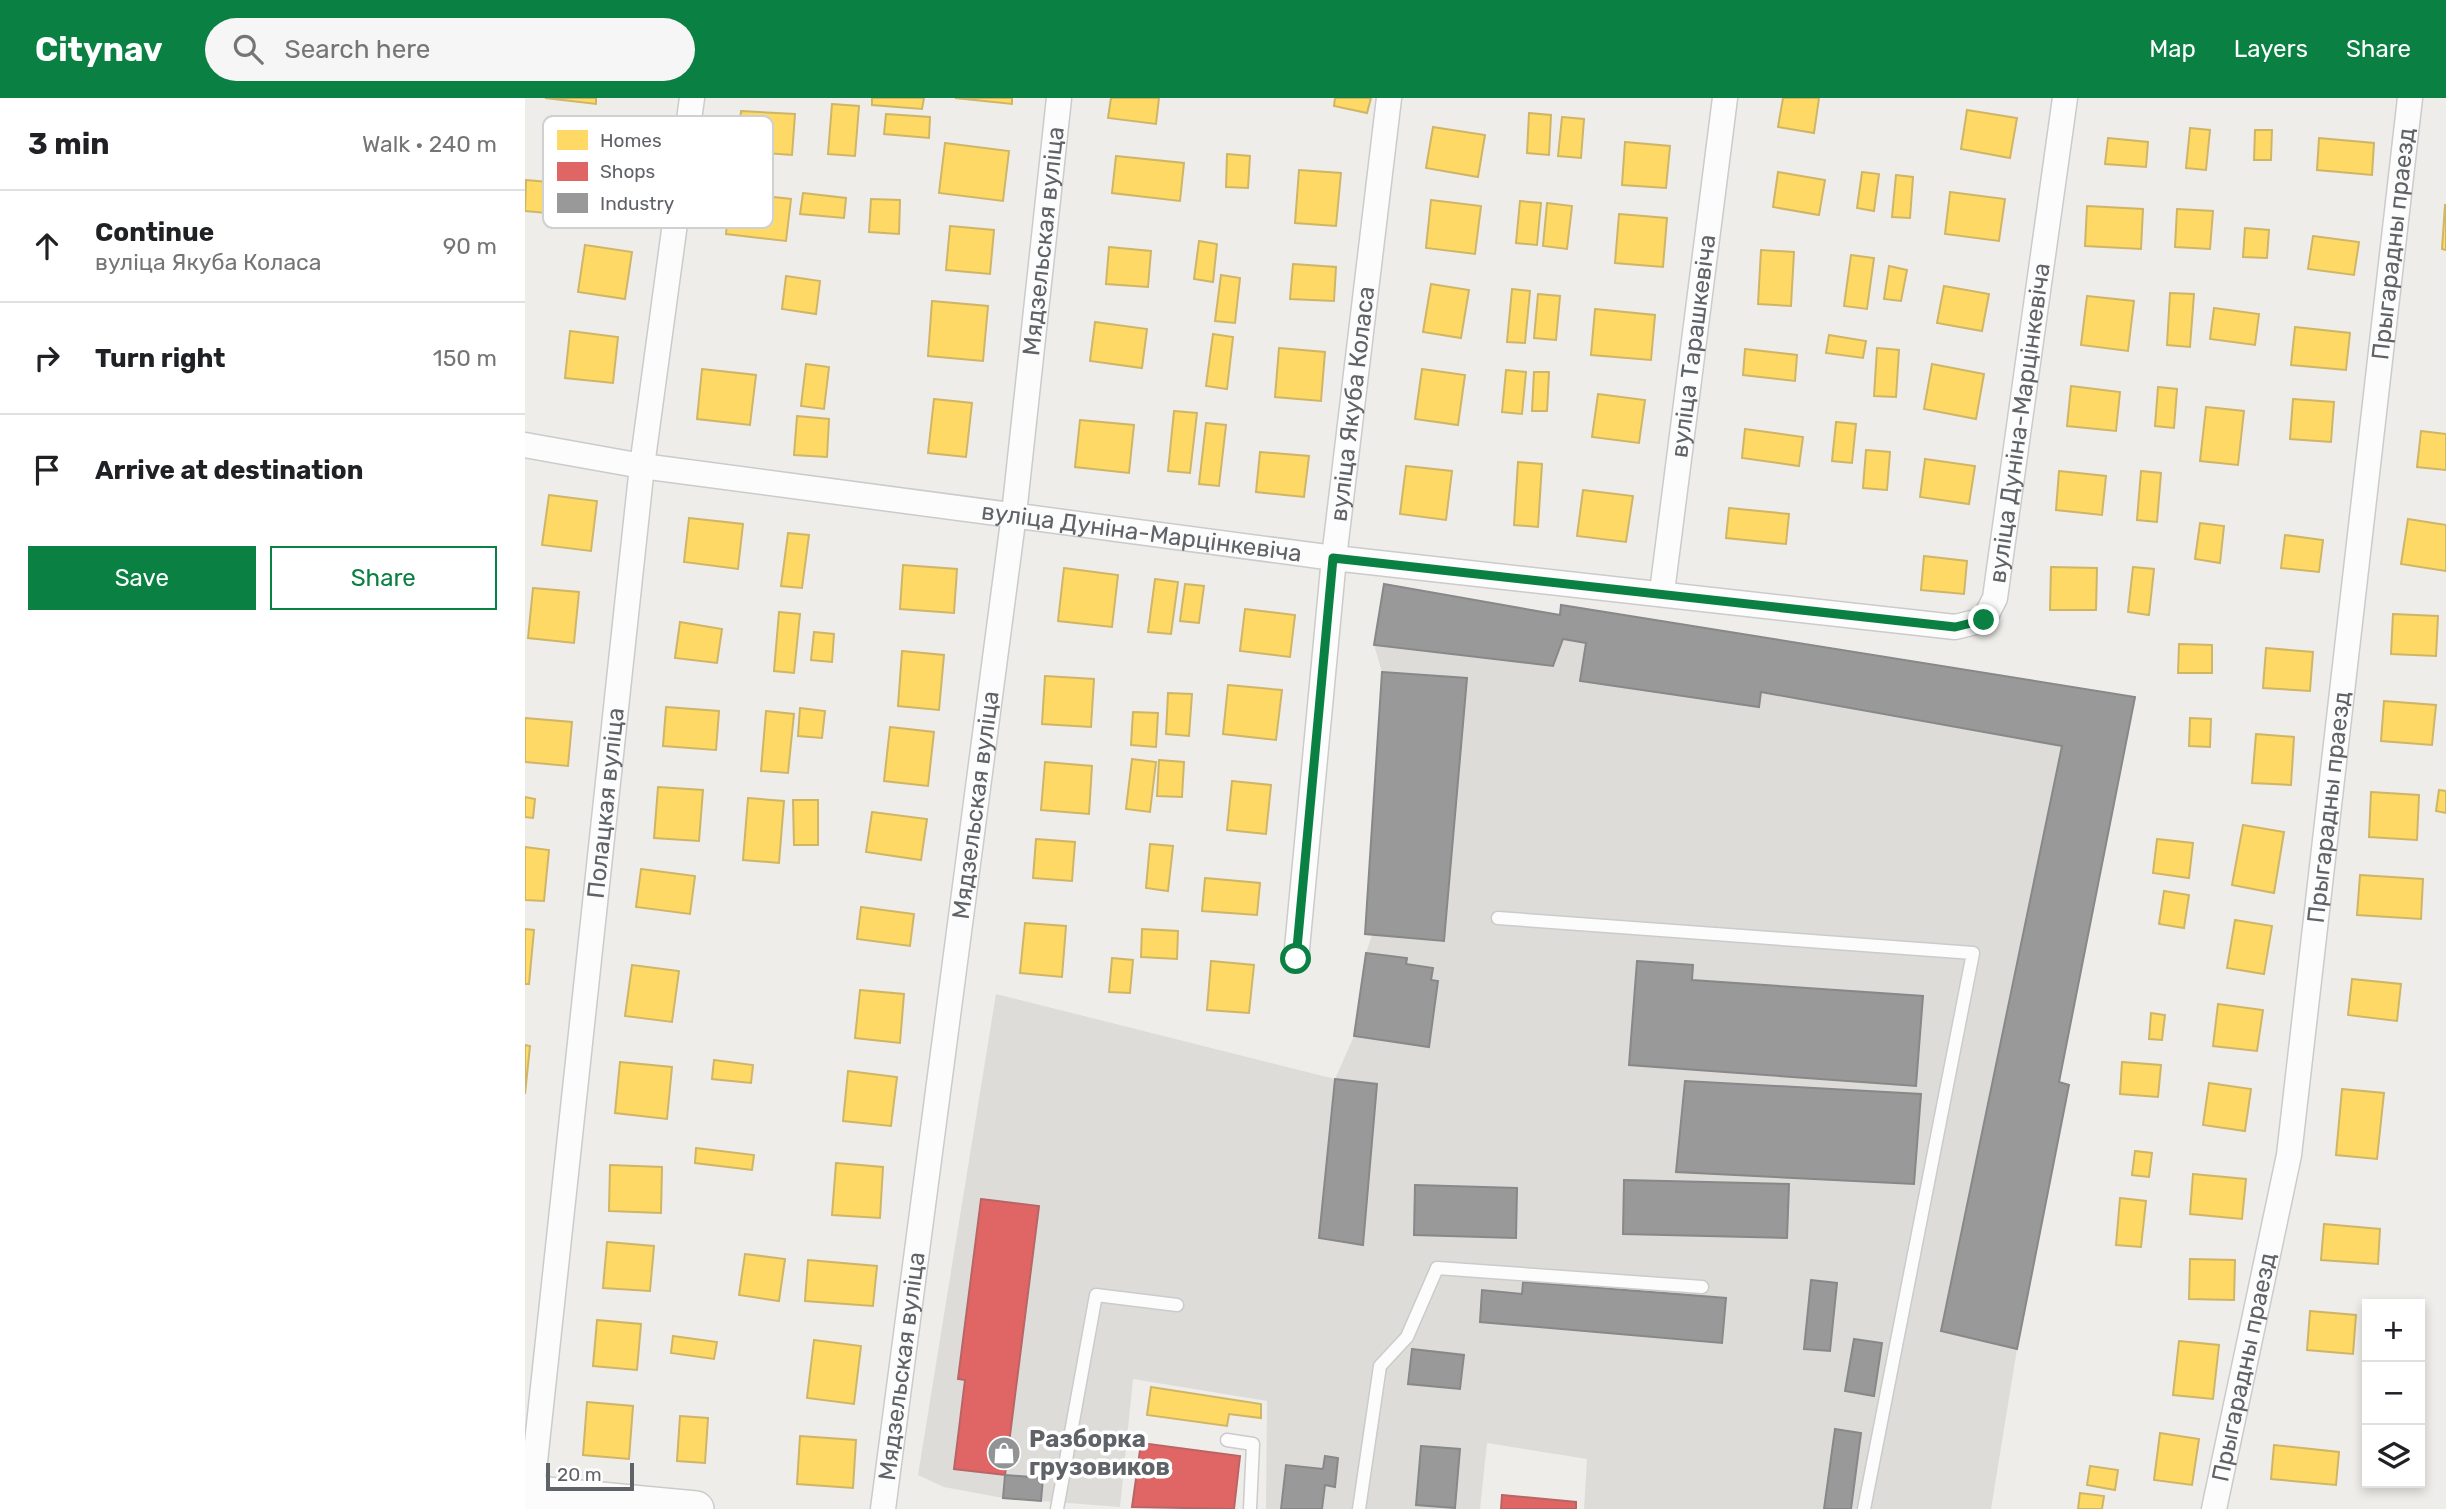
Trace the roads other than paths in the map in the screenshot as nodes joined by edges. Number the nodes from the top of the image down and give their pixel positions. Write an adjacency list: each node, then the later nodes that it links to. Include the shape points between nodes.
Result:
1 (692, 98): 7 (street, Полацкая вуліца)
2 (1059, 98): 11 (street, Мядзельская вуліца)
3 (1389, 98): 12 (street, вуліца Якуба Коласа)
4 (1724, 98): 13 (street, вуліца Тарашкевіча)
5 (2065, 98): 13 (street, вуліца Дуніна-Марцінкевіча, via 1995,598 1984,620 1955,627)
6 (2410, 98): 26 (street, Прыгарадны праезд, via 2289,1155)
7 (690, 116)
8 (674, 228): 10 (street, Полацкая вуліца)
9 (525, 445): 10 (street, вуліца Дуніна-Марцінкевіча)
10 (642, 466): 11 (street, вуліца Дуніна-Марцінкевіча); 19 (street, Полацкая вуліца)
11 (1014, 514): 12 (street, вуліца Дуніна-Марцінкевіча); 21 (street, Мядзельская вуліца)
12 (1333, 558): 13 (street, вуліца Дуніна-Марцінкевіча); 15 (street, вуліца Якуба Коласа)
13 (1662, 593)
14 (1498, 918): 25 (lane, via 1973,953)
15 (1296, 959)
16 (1702, 1287): 24 (lane, via 1437,1268 1407,1337 1380,1366)
17 (1177, 1305): 22 (lane, via 1096,1295)
18 (1227, 1440): 23 (lane, via 1253,1444)
19 (529, 1498): 20 (street)
20 (696, 1509)
21 (883, 1509)
22 (1057, 1509)
23 (1250, 1509)
24 (1359, 1509)
25 (1864, 1509)
26 (2214, 1509)

